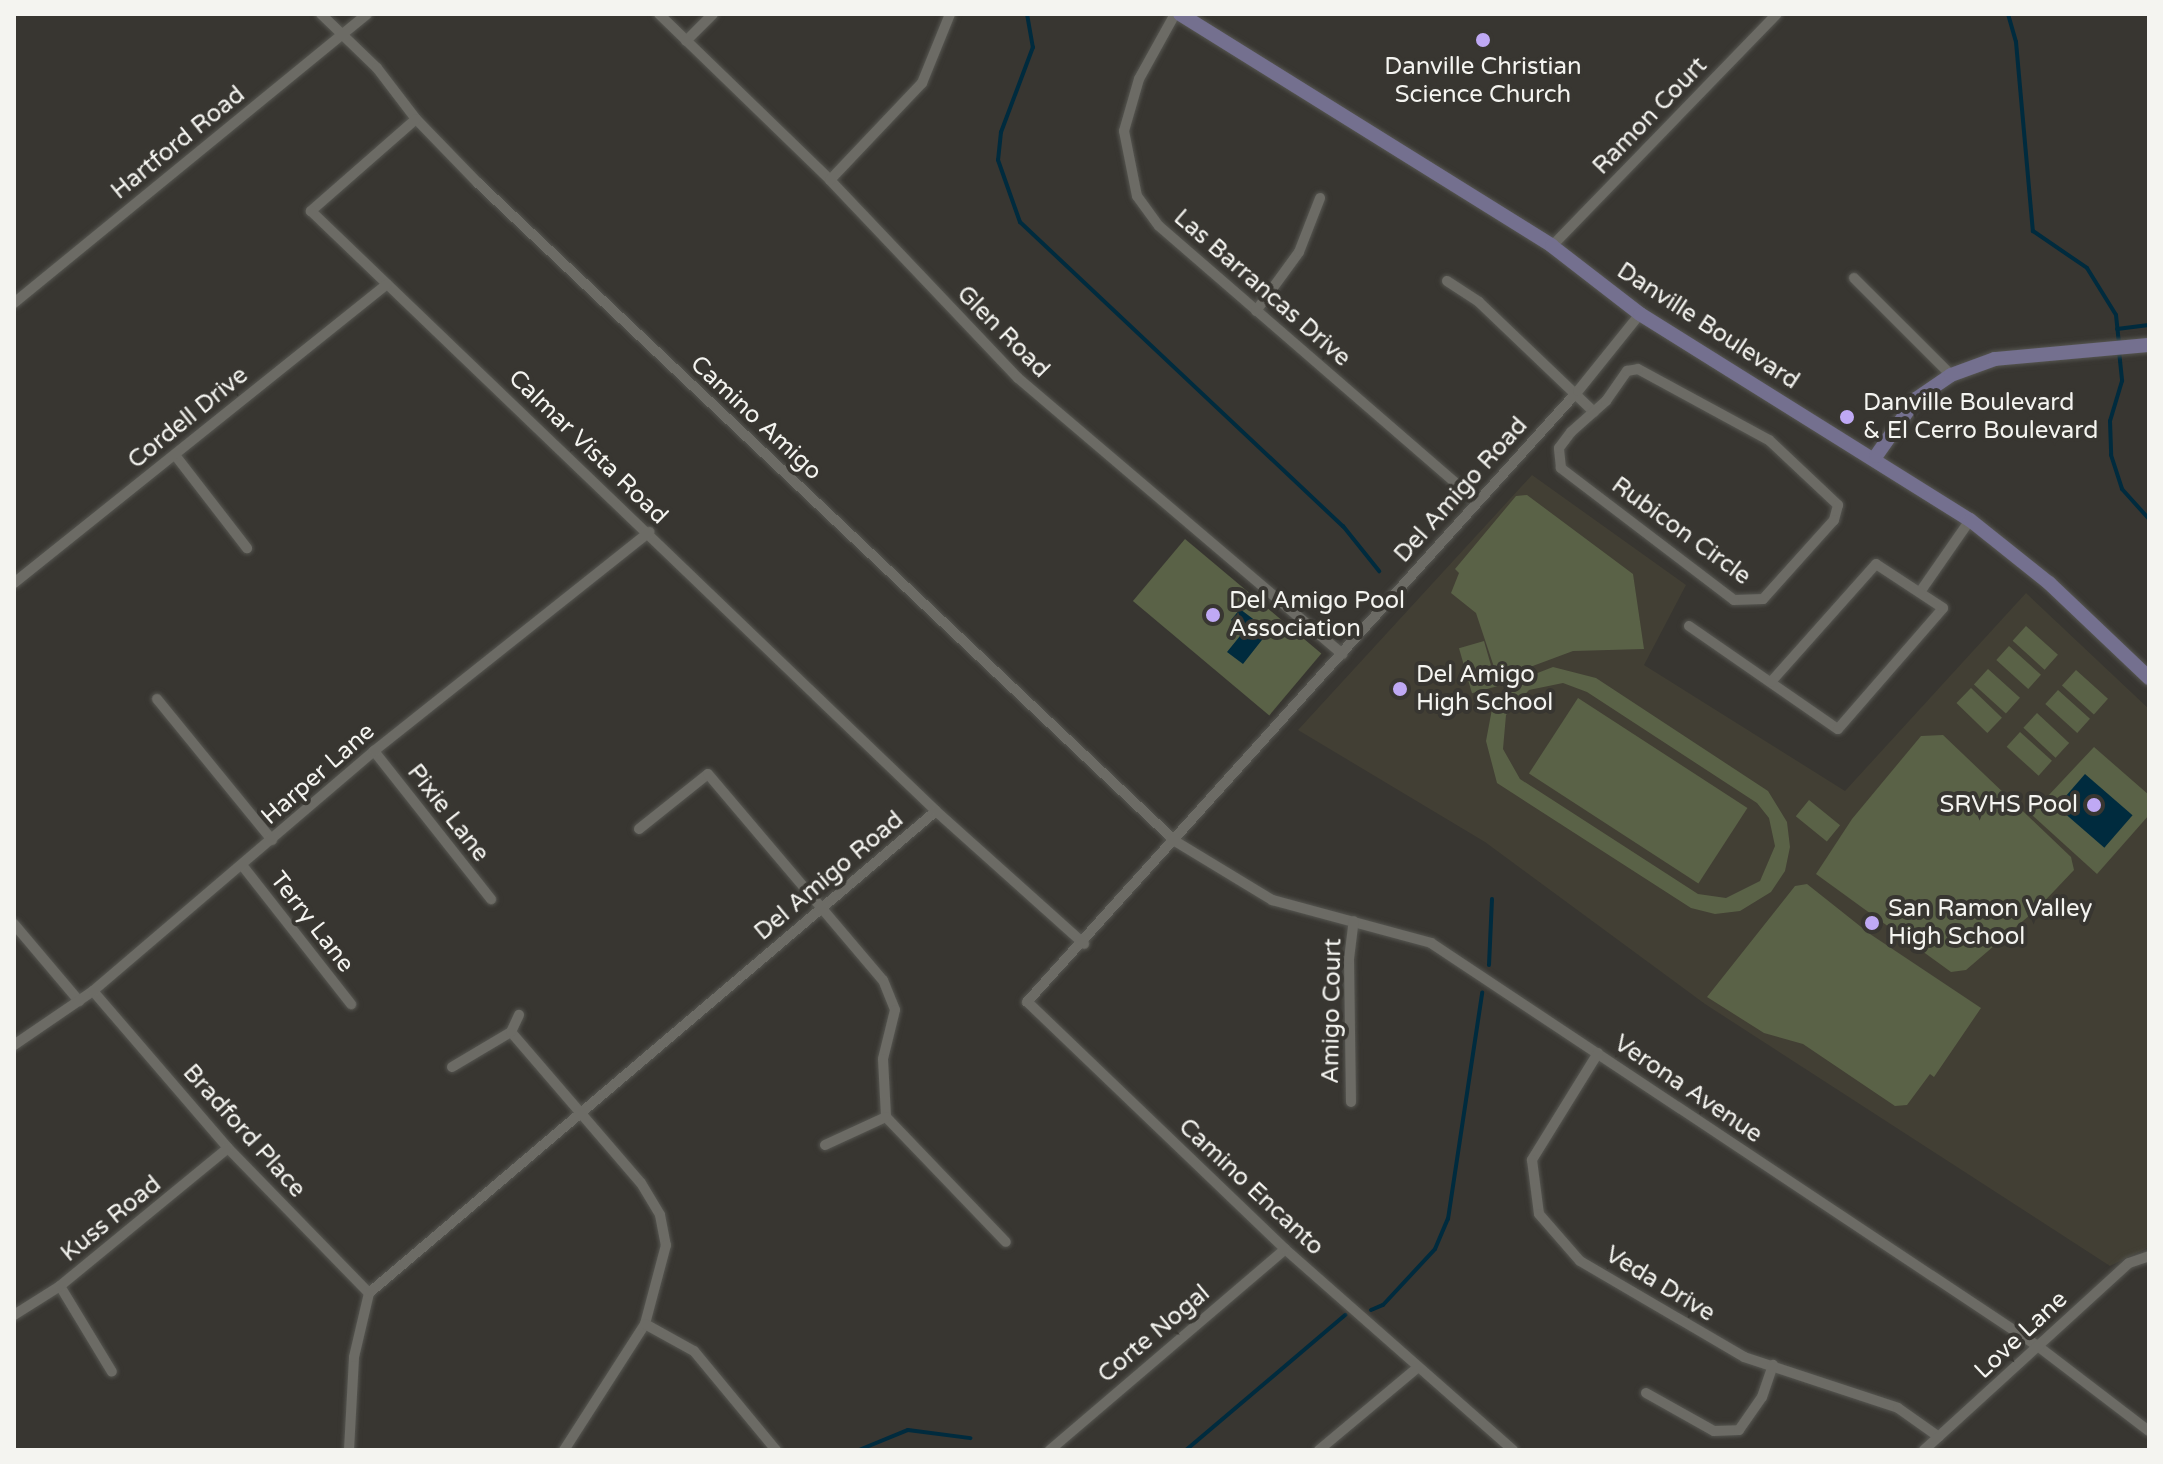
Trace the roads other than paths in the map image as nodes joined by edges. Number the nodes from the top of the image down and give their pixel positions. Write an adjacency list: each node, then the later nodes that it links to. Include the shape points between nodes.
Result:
1 (321, 14): 8 (street, Camino Amigo)
2 (367, 14): 8 (street, Hartford Road)
3 (659, 14): 9 (street, Glen Road)
4 (713, 14): 9 (street)
5 (950, 14): 11 (street, via 922,83)
6 (1178, 14): 13 (main road, Danville Boulevard); 18 (street, Las Barrancas Drive, via 1139,79 1129,110 1124,131 1128,170 1137,196 1159,226)
7 (1777, 14): 13 (street, Ramon Court)
8 (342, 35): 10 (street, Camino Amigo); 17 (street, Hartford Road)
9 (686, 41): 11 (street, Glen Road)
10 (416, 119): 16 (street, Calmar Vista Road, via 311,211); 41 (street, Camino Amigo)
11 (830, 180): 33 (street, Glen Road, via 1018,378)
12 (1320, 198): 18 (street, via 1299,252)
13 (1552, 246): 19 (main road, Danville Boulevard)
14 (1854, 278): 21 (street)
15 (1447, 281): 22 (street, via 1479,302)
16 (387, 284): 24 (street, Cordell Drive); 28 (street, Calmar Vista Road)
17 (14, 303)
18 (1256, 311): 26 (street, Las Barrancas Drive)
19 (1640, 314): 22 (street, Del Amigo Road); 25 (main road, Danville Boulevard)
20 (2149, 345): 21 (main road, via 1995,359)
21 (1951, 375): 25 (main road, via 1916,399)
22 (1578, 391): 23 (street); 26 (street, Del Amigo Road)
23 (1594, 412): 23 (street, Rubicon Circle, via 1627,371 1650,373 1769,440 1834,500 1834,520 1763,599 1734,600 1561,468 1559,448)
24 (175, 455): 29 (street); 30 (street, Cordell Drive)
25 (1876, 456): 27 (main road, Danville Boulevard)
26 (1477, 501): 33 (street, Del Amigo Road)
27 (1970, 520): 31 (street); 34 (main road, Danville Boulevard, via 2049,583)
28 (649, 532): 37 (street, Harper Lane); 38 (street, Calmar Vista Road)
29 (247, 548)
30 (14, 583)
31 (1920, 592): 35 (street, via 1876,564); 35 (street, via 1943,608 1838,729)
32 (1689, 626): 35 (street)
33 (1342, 654): 41 (street, Del Amigo Road)
34 (2149, 678)
35 (1771, 682)
36 (157, 699): 40 (street)
37 (374, 751): 40 (street, Harper Lane); 43 (street, Pixie Lane)
38 (936, 811): 44 (street, Del Amigo Road); 47 (street, Del Amigo Road)
39 (639, 829): 44 (street, via 708,774)
40 (272, 840): 42 (street, Harper Lane)
41 (1175, 841): 45 (street, Verona Avenue, via 1272,900); 47 (street, Del Amigo Road)
42 (242, 865): 48 (street, Harper Lane); 50 (street, Terry Lane)
43 (491, 899)
44 (823, 907): 57 (street, Del Amigo Road); 58 (street, via 883,980 895,1010 883,1059)
45 (1354, 921): 54 (street, Verona Avenue, via 1431,943); 56 (street, Amigo Court, via 1349,959)
46 (14, 924): 49 (street)
47 (1084, 944): 62 (street, Camino Encanto, via 1027,1002)
48 (93, 991): 49 (street, Harper Lane); 60 (street, Bradford Place)
49 (79, 1001): 53 (street, Harper Lane)
50 (351, 1004)
51 (519, 1015): 52 (street)
52 (511, 1032): 55 (street); 57 (street)
53 (14, 1045)
54 (1598, 1053): 68 (street, Verona Avenue); 69 (street, Veda Drive, via 1532,1160 1539,1214 1580,1261 1744,1357)
55 (452, 1067)
56 (1351, 1102)
57 (581, 1114): 65 (street, Del Amigo Road); 67 (street, via 641,1183 660,1215 666,1245 661,1281)
58 (886, 1117): 59 (street); 61 (street)
59 (825, 1145)
60 (228, 1148): 64 (street, Kuss Road); 65 (street, Bradford Place)
61 (1006, 1242)
62 (1285, 1249): 70 (street, Camino Encanto); 78 (street, Corte Nogal)
63 (2149, 1256): 68 (street, Love Lane, via 2129,1263)
64 (60, 1286): 66 (street, Kuss Road); 71 (street)
65 (369, 1293): 75 (street, via 354,1357)
66 (14, 1315)
67 (645, 1324): 76 (street); 77 (street, via 694,1351)
68 (2039, 1347): 73 (street, Verona Avenue); 74 (street, Love Lane)
69 (1773, 1365): 72 (street, via 1762,1397 1739,1430 1714,1431); 74 (street, Veda Drive, via 1898,1408)
70 (1417, 1368): 79 (street); 80 (street, Camino Encanto)
71 (112, 1372)
72 (1646, 1393)
73 (2149, 1431)
74 (1939, 1437): 81 (street, Love Lane)
75 (349, 1450)
76 (564, 1450)
77 (776, 1450)
78 (1050, 1450)
79 (1319, 1450)
80 (1513, 1450)
81 (1924, 1450)

